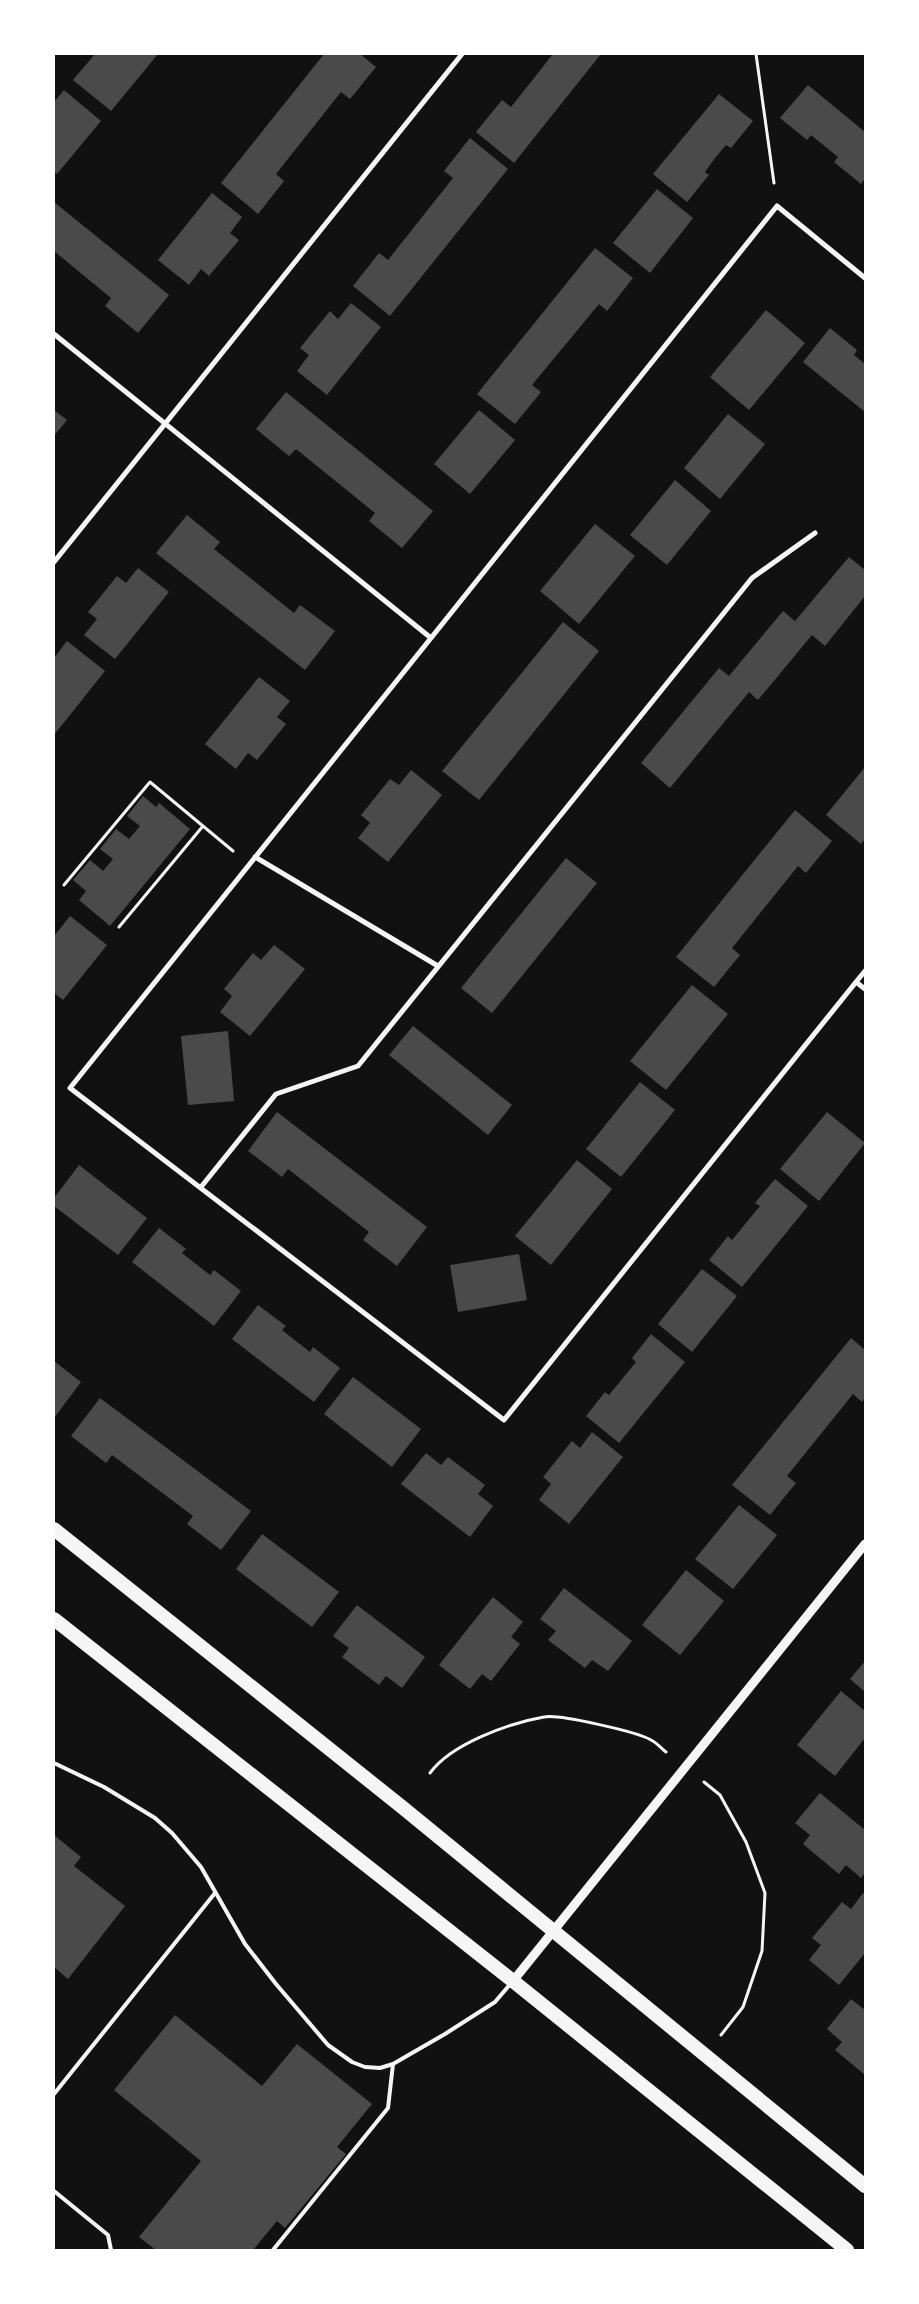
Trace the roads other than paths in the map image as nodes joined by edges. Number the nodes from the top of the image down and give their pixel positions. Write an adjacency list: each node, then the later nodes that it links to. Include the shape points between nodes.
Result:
1 (462, 54): 4 (street)
2 (865, 278): 7 (street, via 777,206)
3 (54, 334): 4 (street)
4 (165, 424): 6 (street); 7 (street)
5 (815, 533): 9 (street, via 752,578)
6 (54, 562)
7 (431, 638): 8 (street)
8 (255, 857): 9 (street); 13 (street, via 70,1088)
9 (438, 966): 13 (street, via 358,1066 276,1094)
10 (865, 971): 11 (street)
11 (856, 982): 12 (street); 13 (street, via 504,1420)
12 (865, 989)
13 (201, 1187)
14 (54, 1529): 19 (highway, via 387,1794)
15 (865, 1544): 19 (street)
16 (54, 1619): 20 (highway)
17 (54, 1763): 18 (lane, via 104,1787 155,1818 201,1867)
18 (215, 1893): 21 (lane, via 245,1944 328,2045 365,2067 380,2068); 22 (lane)
19 (553, 1931): 20 (street); 23 (highway)
20 (513, 1981): 21 (lane, via 495,2002); 27 (highway)
21 (393, 2064): 26 (lane, via 388,2108)
22 (54, 2094)
23 (865, 2186)
24 (54, 2191): 25 (lane, via 108,2235)
25 (111, 2250)
26 (273, 2250)
27 (847, 2250)

